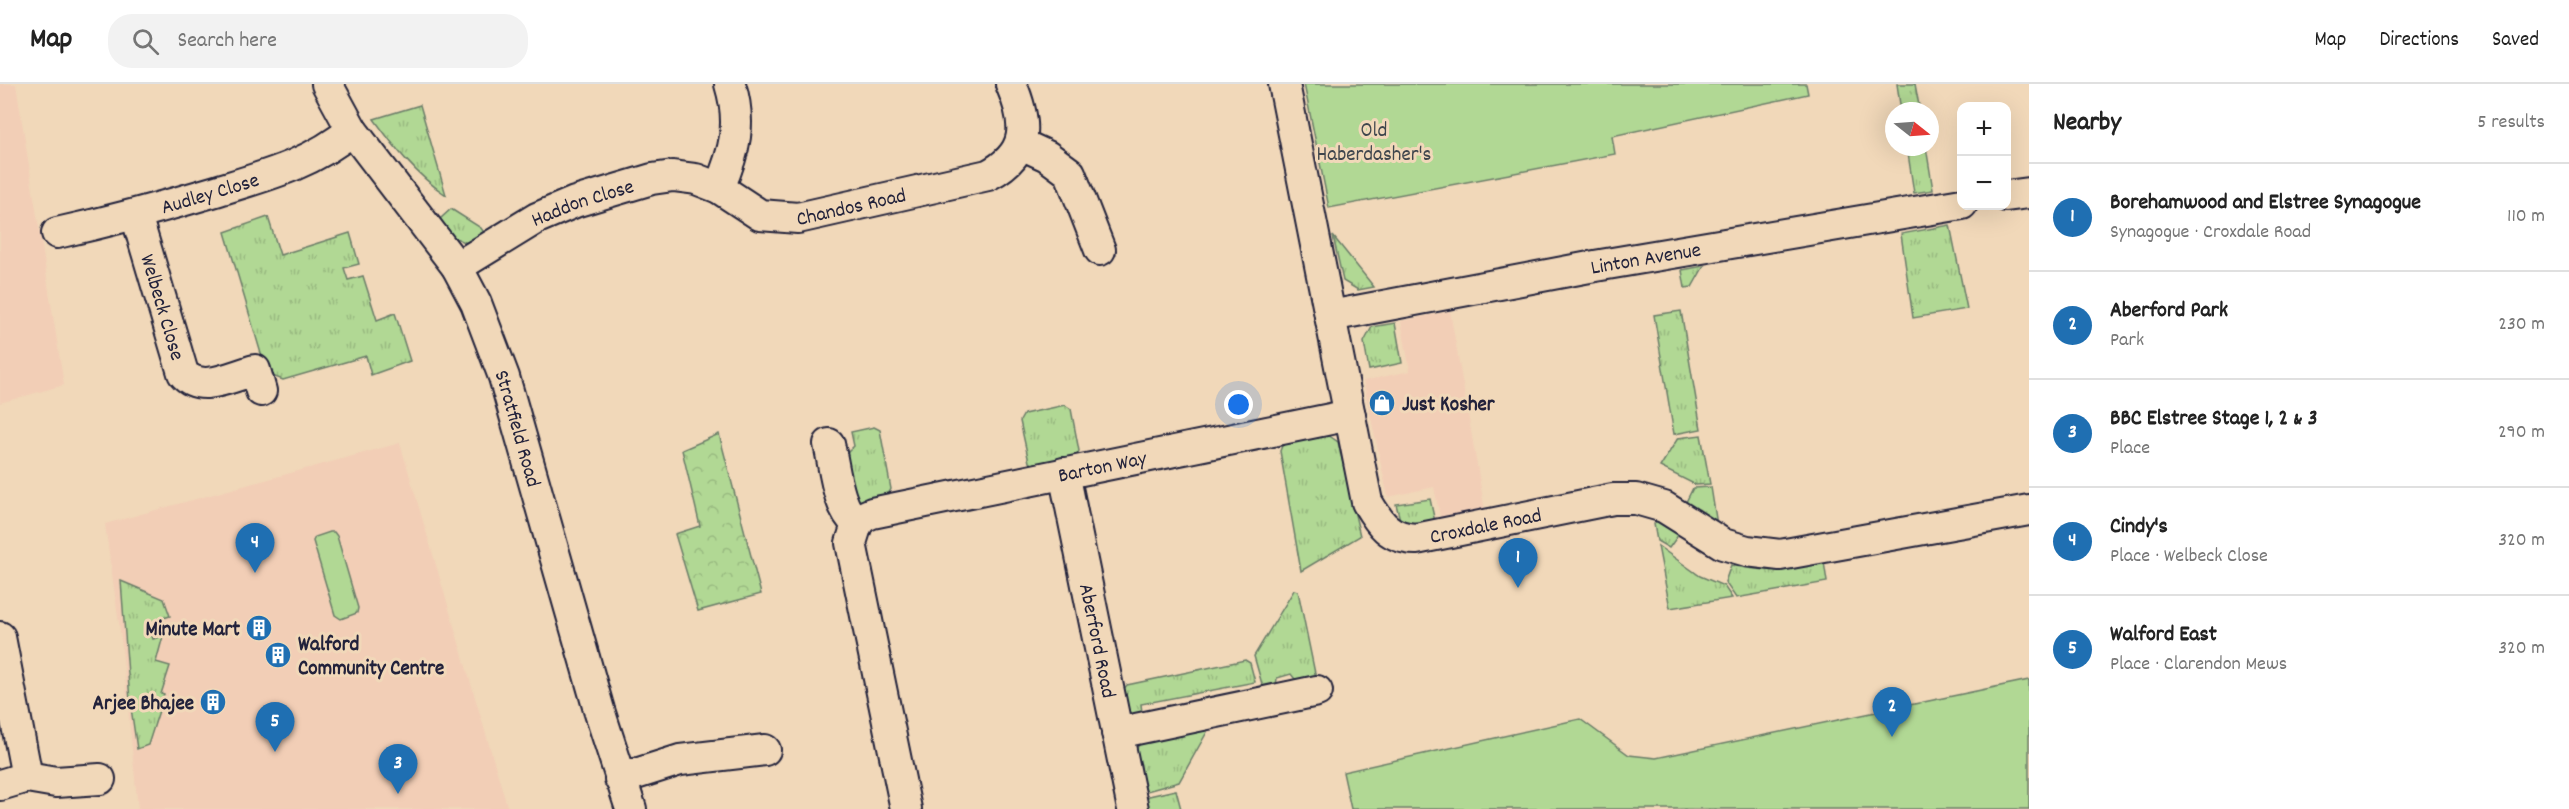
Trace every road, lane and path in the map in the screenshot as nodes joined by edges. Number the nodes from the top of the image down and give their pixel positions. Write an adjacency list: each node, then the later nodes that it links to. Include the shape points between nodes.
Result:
1 (327, 84): 5 (street, Stratfield Road)
2 (730, 84): 7 (street, via 737,108 734,153)
3 (1011, 84): 6 (street, via 1023,111)
4 (1284, 84): 15 (street, Croxdale Road)
5 (352, 130): 11 (street, Audley Close, via 312,158 280,172); 14 (street, Stratfield Road)
6 (1021, 144): 7 (street, Chandos Road, via 1004,167 988,175 798,218 760,214); 13 (street, via 1070,173)
7 (719, 188): 14 (street, Haddon Close, via 673,176 575,202 537,218)
8 (2029, 193): 9 (street)
9 (2011, 195)
10 (1957, 205): 15 (street, Linton Avenue, via 1561,272)
11 (136, 215): 12 (street, Audley Close); 16 (street, Welbeck Close, via 183,373 190,382 201,385 255,370)
12 (57, 233)
13 (1100, 250)
14 (457, 267): 27 (street, Stratfield Road, via 476,303 504,377)
15 (1330, 316): 17 (street, Croxdale Road)
16 (261, 391)
17 (1350, 415): 19 (street, Barton Way); 20 (street, Croxdale Road, via 1367,502 1389,534 1402,539 1451,533 1613,499 1636,499 1664,507 1723,544 1780,555)
18 (829, 444): 21 (street, via 844,506)
19 (1064, 473): 21 (street, Barton Way, via 872,513); 24 (street, Aberford Road)
20 (2029, 510)
21 (857, 524): 30 (street, via 851,543)
22 (0, 636): 28 (street)
23 (1317, 691): 24 (street)
24 (1117, 733): 31 (street, Aberford Road)
25 (765, 750): 27 (street, via 680,760)
26 (100, 779): 28 (street)
27 (620, 779): 29 (street, Stratfield Road)
28 (14, 781)
29 (631, 809)
30 (906, 809)
31 (1132, 809)

